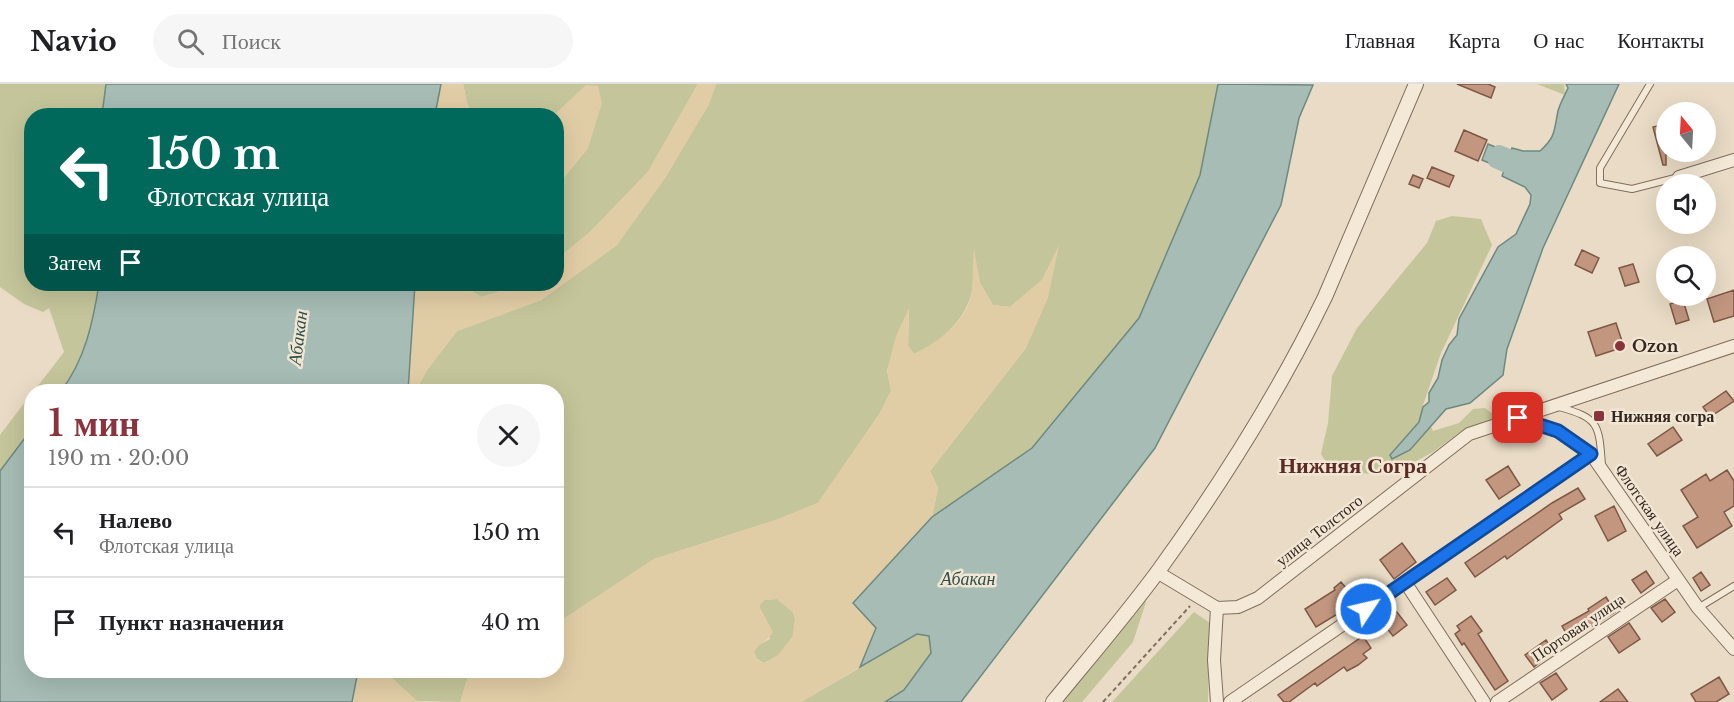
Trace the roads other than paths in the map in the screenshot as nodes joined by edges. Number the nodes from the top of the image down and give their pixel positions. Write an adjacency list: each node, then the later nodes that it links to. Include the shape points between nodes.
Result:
1 (1416, 84): 11 (street, via 1312,324 1241,447)
2 (1649, 86): 5 (lane, via 1600,168 1600,183 1632,189)
3 (1734, 160): 4 (street)
4 (1689, 174)
5 (1656, 183)
6 (1734, 346): 7 (street, улица Толстого)
7 (1554, 406): 8 (street, улица Толстого); 10 (lane, via 1583,414 1596,426)
8 (1518, 418): 9 (street, Флотская улица, via 1558,431); 15 (street, улица Толстого, via 1469,434 1258,598 1239,607)
9 (1591, 454): 10 (street, Флотская улица); 13 (street)
10 (1603, 471): 12 (street, Флотская улица)
11 (1157, 572): 15 (street); 18 (street)
12 (1678, 580): 16 (street, Флотская улица); 22 (street, Портовая улица)
13 (1405, 582): 20 (street); 21 (street)
14 (1734, 586): 16 (lane)
15 (1217, 608): 19 (street)
16 (1698, 608): 17 (street, Флотская улица)
17 (1734, 649)
18 (1053, 702)
19 (1217, 702)
20 (1230, 702)
21 (1484, 702)
22 (1497, 702)

